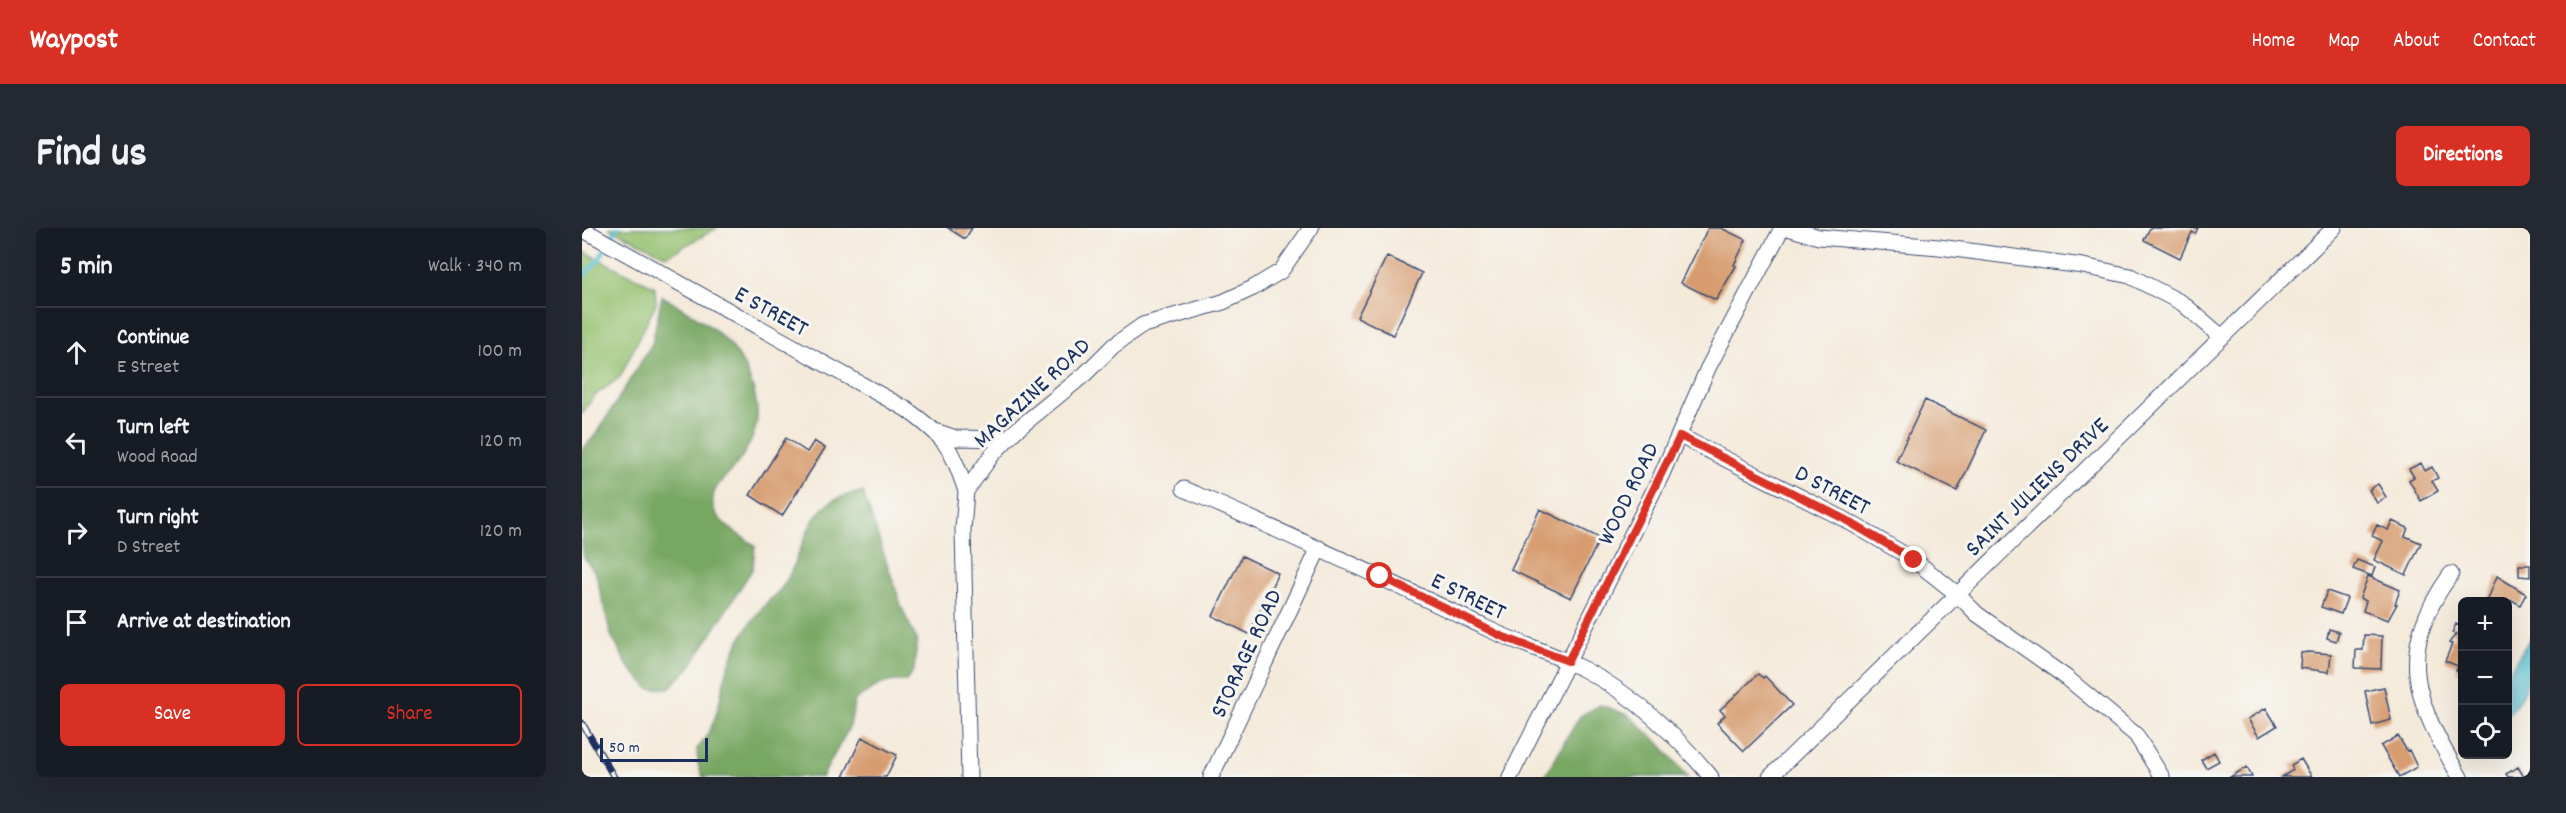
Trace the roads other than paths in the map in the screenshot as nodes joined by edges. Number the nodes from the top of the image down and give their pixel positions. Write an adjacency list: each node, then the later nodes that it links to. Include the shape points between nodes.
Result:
1 (1311, 228): 9 (street, MAGAZINE ROAD, via 1281,271 1223,302 1143,325 1113,346)
2 (1782, 228): 8 (street, WOOD ROAD, via 1708,368)
3 (1788, 228): 6 (street, via 1819,237 1939,247 2130,276 2182,303)
4 (2334, 228): 6 (street, SAINT JULIENS DRIVE)
5 (582, 229): 7 (street, E STREET, via 906,409)
6 (2222, 336): 14 (street, SAINT JULIENS DRIVE)
7 (938, 432): 9 (street, E STREET, via 956,438); 11 (street, E STREET, via 954,456)
8 (1680, 436): 14 (street, D STREET, via 1844,519 1914,560); 15 (street, WOOD ROAD)
9 (1007, 439): 11 (street, MAGAZINE ROAD)
10 (1184, 489): 12 (street, E STREET)
11 (966, 491): 16 (street, via 963,530)
12 (1319, 548): 15 (street, E STREET, via 1501,636); 17 (street, STORAGE ROAD)
13 (2451, 574): 22 (street, via 2422,626 2416,670 2424,710)
14 (1957, 594): 20 (street, SAINT JULIENS DRIVE); 21 (street, D STREET, via 1977,614 2067,678 2136,735)
15 (1568, 661): 18 (street, WOOD ROAD); 19 (street, E STREET, via 1655,719)
16 (969, 777)
17 (1211, 777)
18 (1510, 777)
19 (1711, 777)
20 (1770, 777)
21 (2162, 777)
22 (2460, 777)

